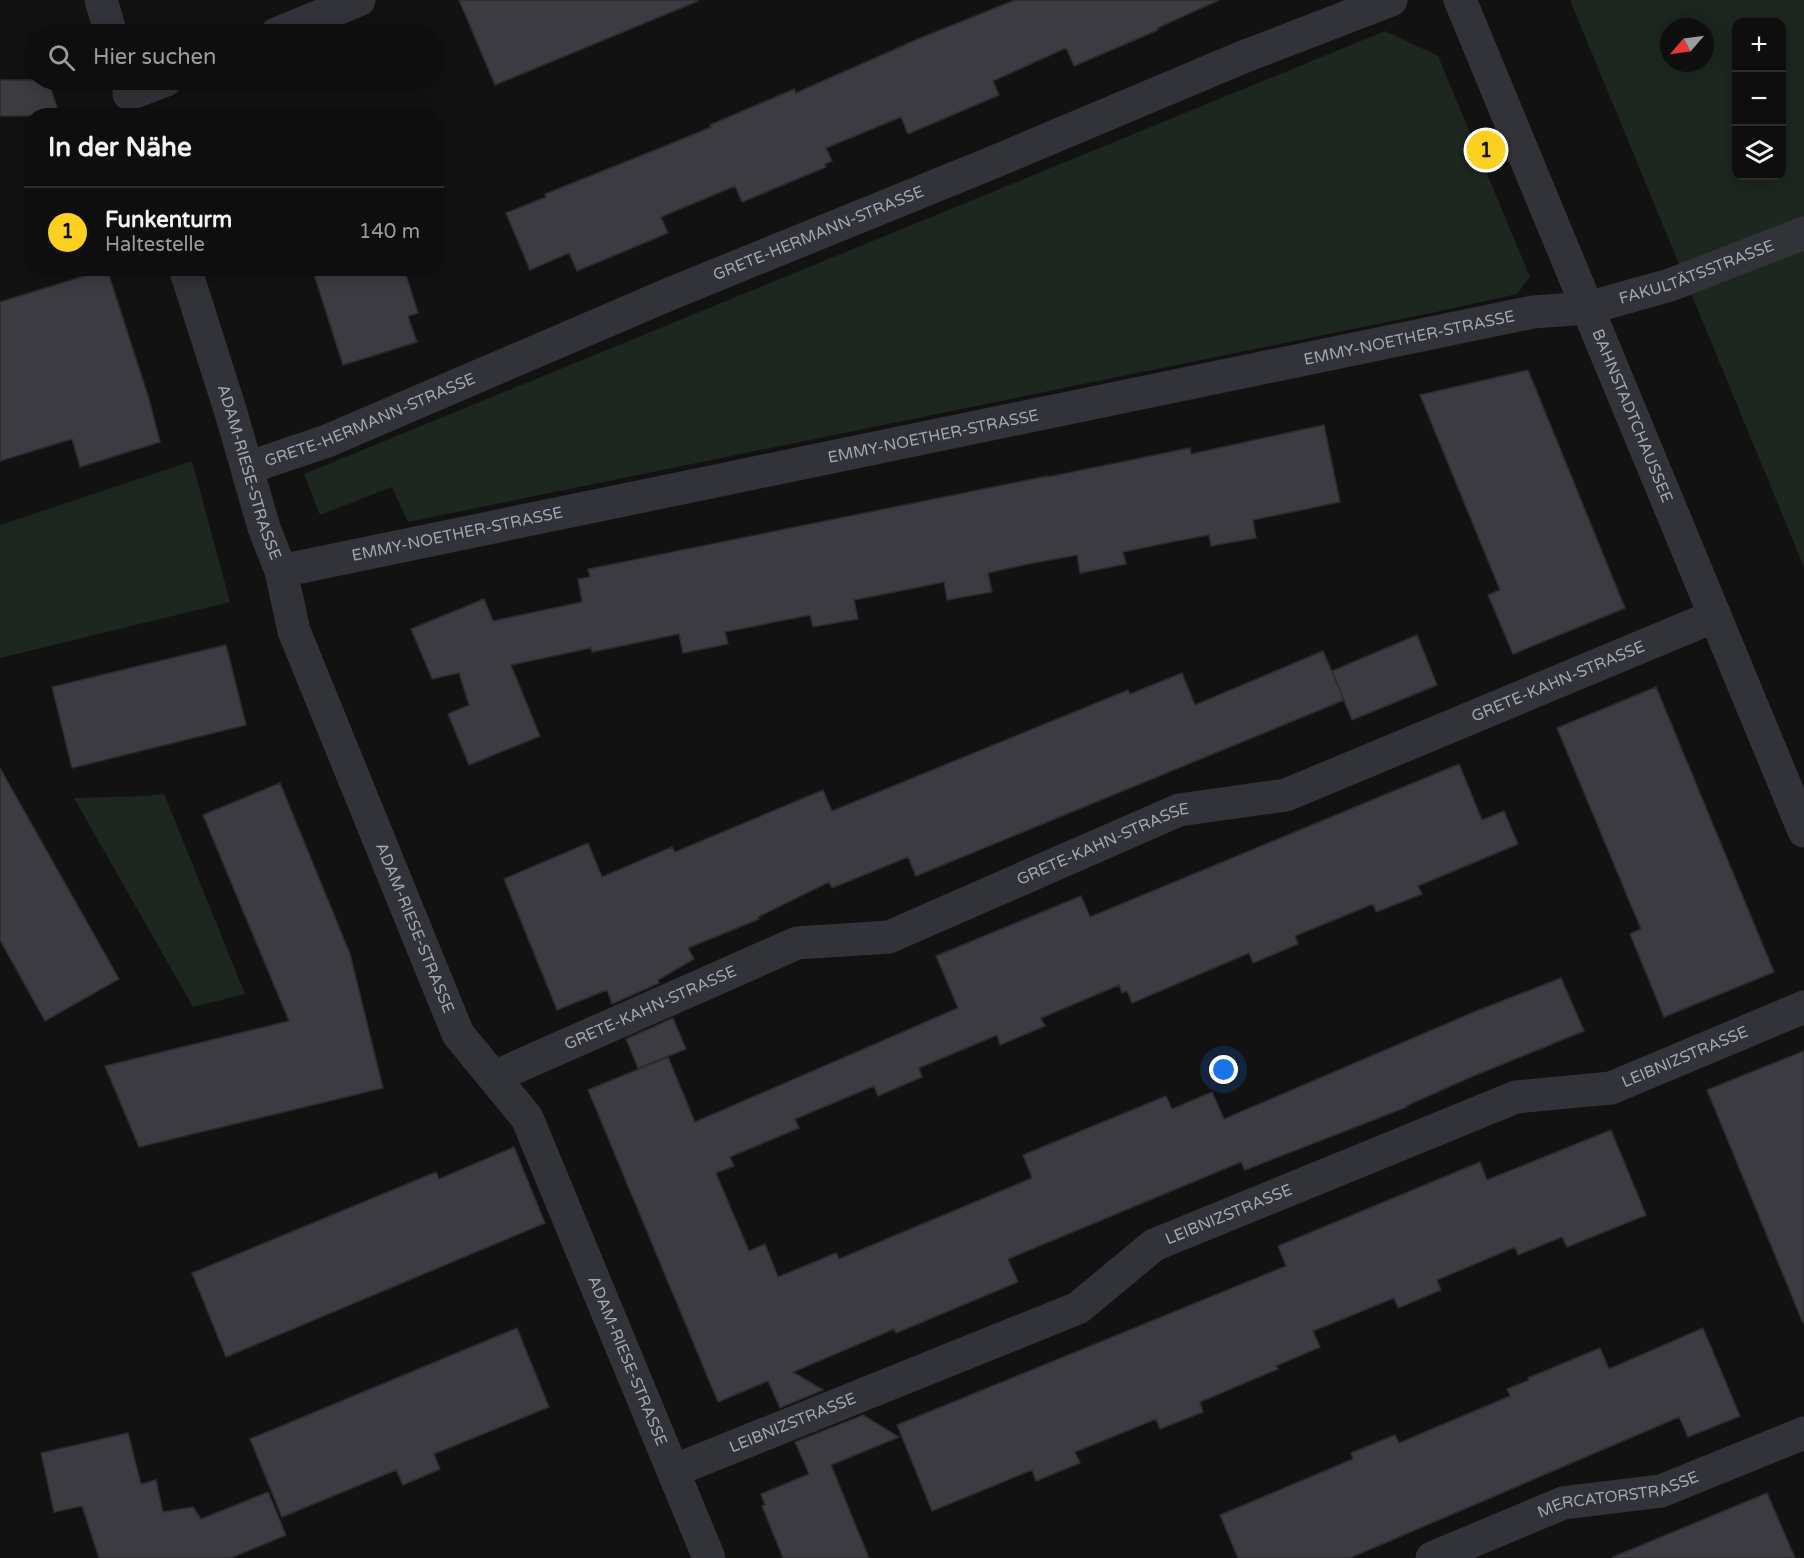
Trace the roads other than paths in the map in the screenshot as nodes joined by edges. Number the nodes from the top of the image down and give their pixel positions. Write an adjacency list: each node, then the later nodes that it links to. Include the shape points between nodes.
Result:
1 (100, 0): 5 (street)
2 (359, 0): 6 (street)
3 (1391, 0): 10 (street, GRETE-HERMANN-STRASSE, via 672,293 327,441)
4 (1461, 0): 9 (street, BAHNSTADTCHAUSSEE)
5 (108, 24)
6 (300, 24)
7 (1804, 233): 9 (street, FAKULTÄTSSTRASSE, via 1670,285)
8 (187, 276): 10 (street, ADAM-RIESE-STRASSE)
9 (1588, 308): 11 (street, EMMY-NOETHER-STRASSE, via 1533,312); 12 (street, BAHNSTADTCHAUSSEE)
10 (247, 468): 11 (street, ADAM-RIESE-STRASSE)
11 (280, 571): 15 (street, ADAM-RIESE-STRASSE, via 294,631 458,1034)
12 (1715, 616): 13 (street, BAHNSTADTCHAUSSEE); 15 (street, GRETE-KAHN-STRASSE, via 1286,795 1179,810 889,937 797,943)
13 (1804, 831)
14 (1804, 1007): 17 (street, LEIBNIZSTRASSE, via 1611,1088 1516,1097 1154,1245 1078,1308)
15 (494, 1077): 17 (street, ADAM-RIESE-STRASSE, via 527,1118)
16 (1804, 1433): 19 (street, MERCATORSTRASSE, via 1661,1491 1563,1503)
17 (674, 1471): 18 (street, ADAM-RIESE-STRASSE)
18 (709, 1558)
19 (1432, 1558)

